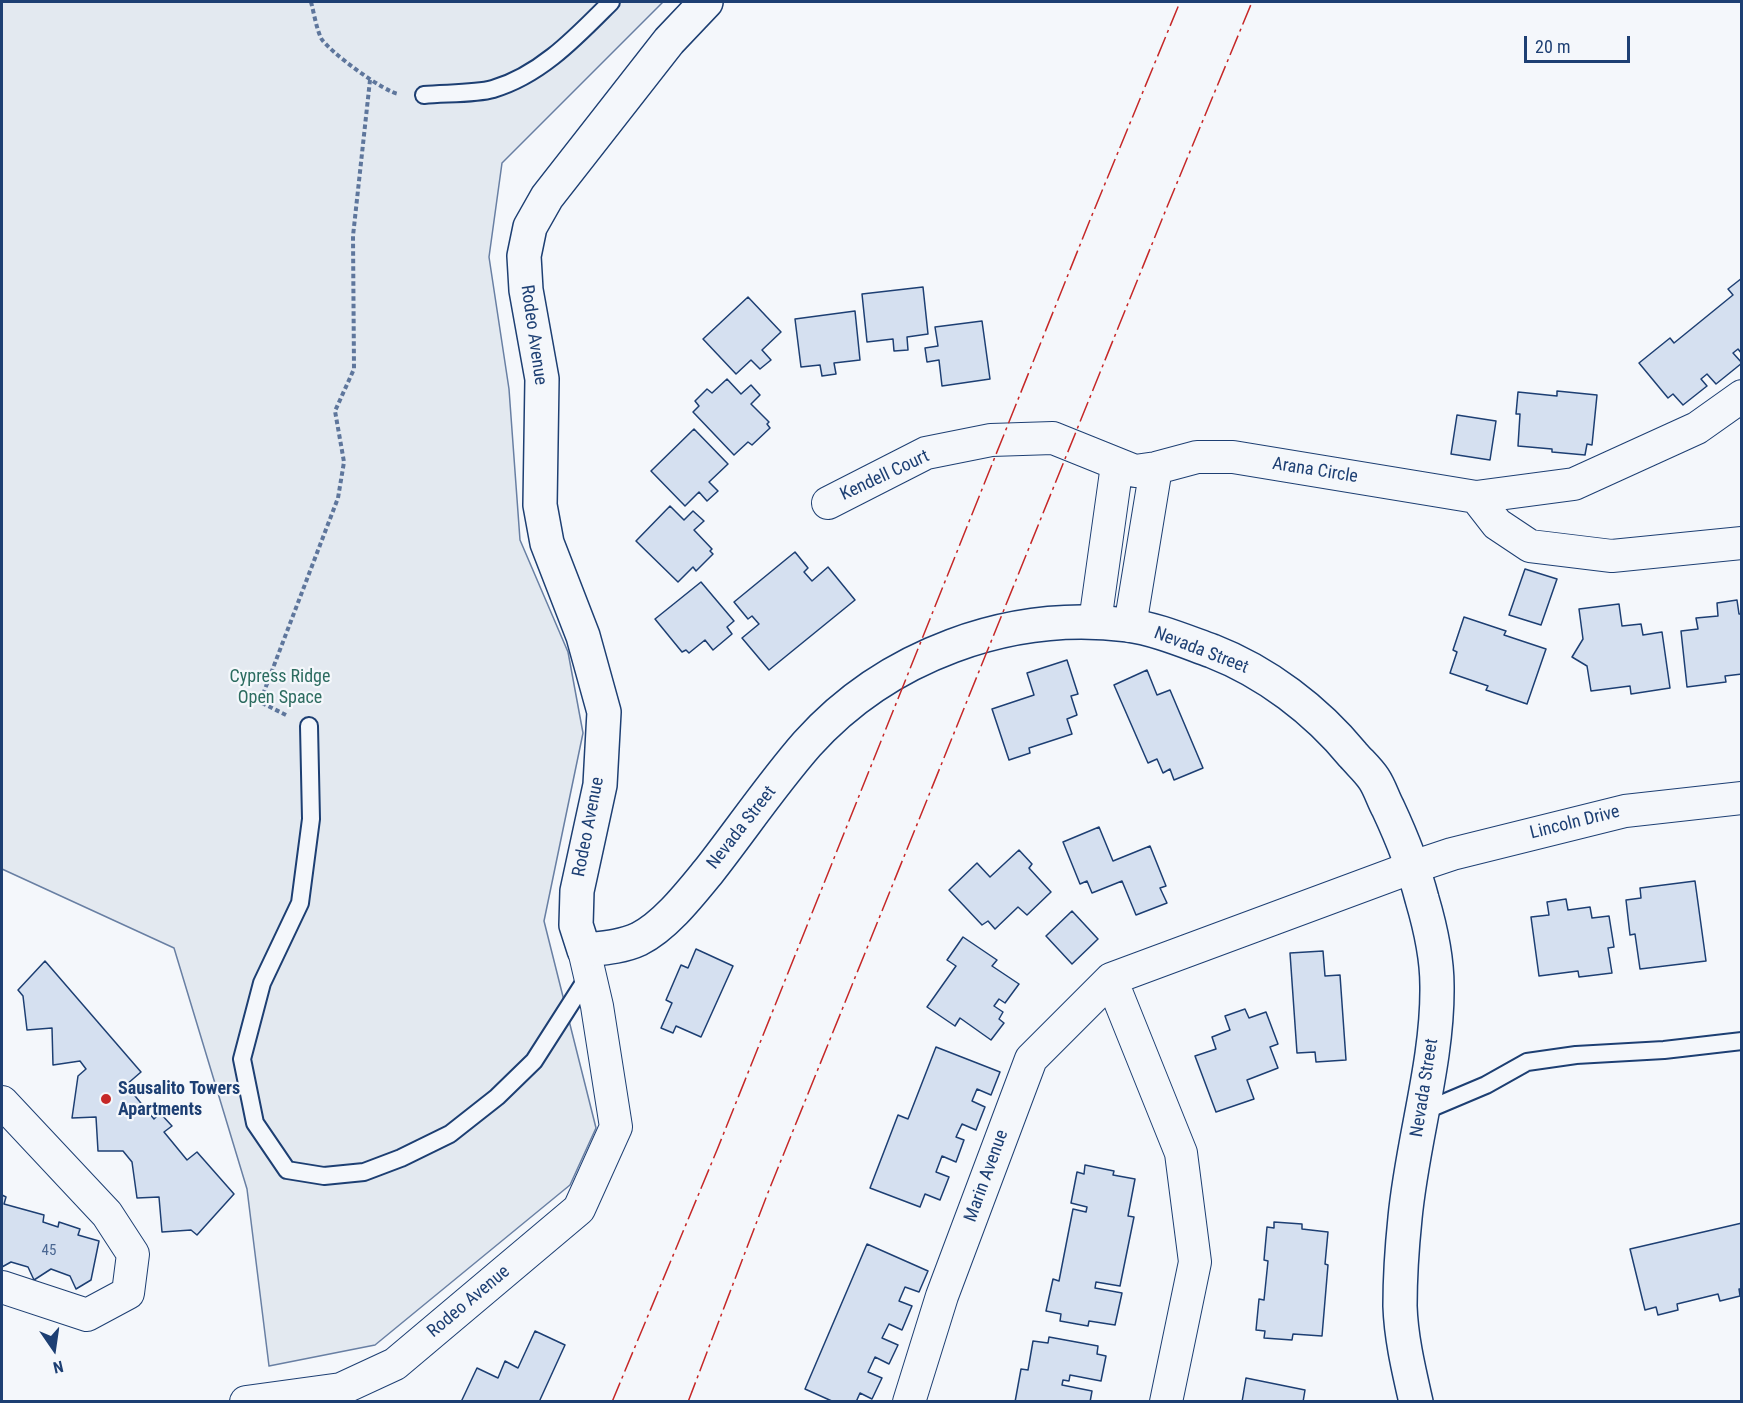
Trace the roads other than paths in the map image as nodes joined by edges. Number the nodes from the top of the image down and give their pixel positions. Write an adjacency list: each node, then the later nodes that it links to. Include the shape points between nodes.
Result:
1 (611, 2): 3 (lane, via 568,45 528,74 492,89)
2 (706, 2): 15 (street, Rodeo Avenue, via 669,41 547,197 530,226 524,256 542,379 540,505 547,543 583,636 604,712 600,785 577,891 576,925)
3 (424, 95)
4 (1742, 396): 7 (street, Arana Circle, via 1697,428 1574,484)
5 (1117, 465): 6 (street, Kendell Court, via 1135,471); 8 (street, Kendell Court, via 1053,438 991,440 926,453); 10 (street)
6 (1156, 468): 7 (street, Arana Circle, via 1197,456 1233,457); 11 (street)
7 (1476, 497): 9 (street, via 1497,524 1530,546 1612,556)
8 (828, 503)
9 (1742, 543)
10 (1095, 622): 11 (street, Nevada Street); 15 (street, Nevada Street, via 1025,626 972,638 928,655 871,688 832,718 806,746 696,887 664,920 640,939 614,947)
11 (1130, 626): 14 (street, Nevada Street, via 1162,633 1227,657 1267,678 1333,730 1374,779)
12 (309, 726): 15 (lane, via 311,819 300,903 262,983 242,1059 255,1123 287,1170 324,1176 364,1172 450,1134 534,1061)
13 (1742, 798): 14 (street, Lincoln Drive, via 1625,811)
14 (1413, 867): 16 (street, Marin Avenue); 19 (street, Nevada Street, via 1424,904 1437,982 1436,1018)
15 (587, 962): 21 (street, Rodeo Avenue, via 616,1127 579,1209 395,1364 341,1389)
16 (1111, 980): 22 (street, Marin Avenue, via 1031,1059 942,1296); 23 (street, via 1181,1153 1196,1262)
17 (1742, 1041): 19 (lane, via 1527,1062)
18 (2, 1102): 20 (street, via 107,1214 133,1254 128,1293 87,1315)
19 (1421, 1113): 24 (street, Nevada Street, via 1405,1216 1400,1309)
20 (2, 1287)
21 (246, 1401)
22 (909, 1401)
23 (1166, 1401)
24 (1416, 1401)

